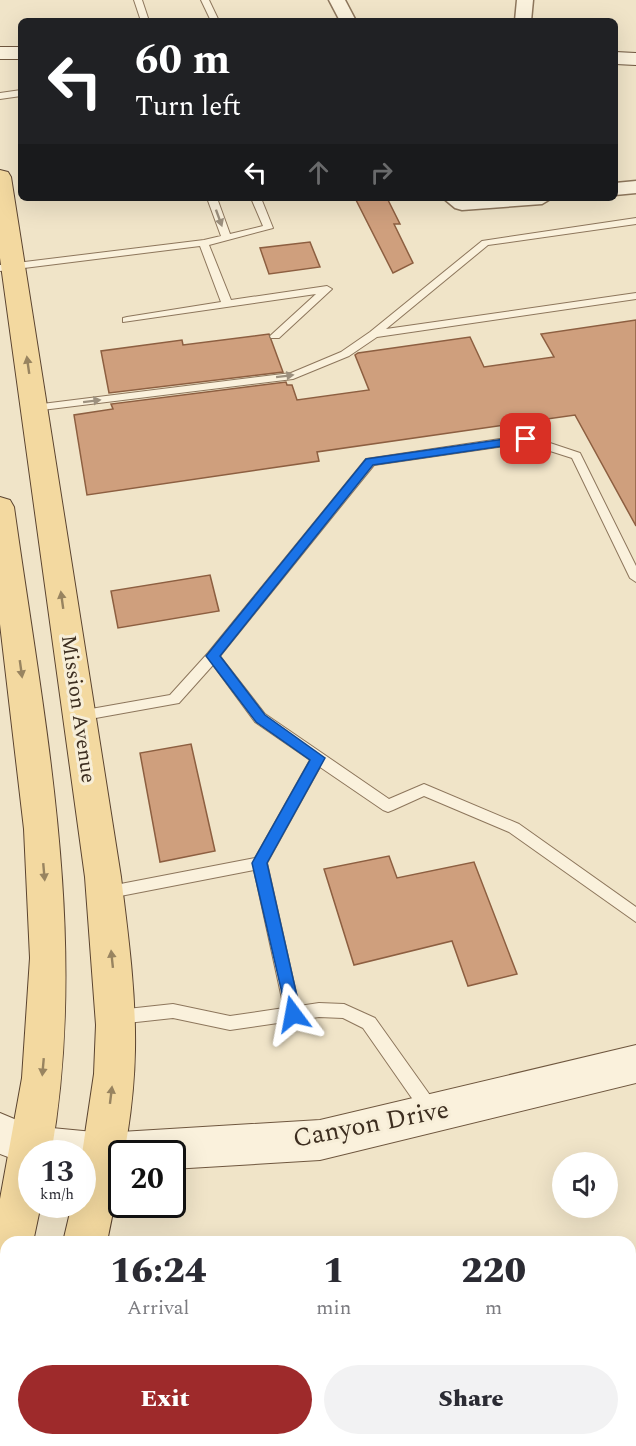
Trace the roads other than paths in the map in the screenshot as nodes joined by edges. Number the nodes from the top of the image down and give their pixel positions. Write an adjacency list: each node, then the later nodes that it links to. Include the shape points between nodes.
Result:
1 (138, 0): 5 (lane)
2 (205, 0): 6 (lane)
3 (337, 0): 7 (street)
4 (525, 0): 8 (street)
5 (144, 18)
6 (214, 18)
7 (346, 18)
8 (523, 18)
9 (0, 53): 10 (main road)
10 (18, 53)
11 (618, 58): 12 (main road)
12 (636, 59)
13 (18, 93): 14 (lane)
14 (0, 96)
15 (0, 177): 25 (main road, Mission Avenue)
16 (636, 187): 17 (street)
17 (618, 189)
18 (213, 201): 23 (lane, one-way to 23)
19 (257, 201): 23 (lane, via 268,228)
20 (458, 201): 21 (street)
21 (514, 201)
22 (636, 222): 29 (lane, via 485,243)
23 (226, 237): 24 (lane)
24 (204, 243): 25 (lane); 27 (lane)
25 (7, 267): 31 (main road, Mission Avenue, one-way to 25)
26 (636, 296): 29 (lane)
27 (227, 304): 28 (lane); 30 (lane, via 327,289)
28 (127, 320)
29 (374, 334): 31 (lane, one-way to 29, via 293,376 336,358)
30 (275, 336)
31 (34, 408): 36 (main road, Mission Avenue, one-way to 31)
32 (0, 507): 33 (main road)
33 (3, 567): 45 (main road, one-way to 45, via 36,793 45,896 47,1022 38,1114)
34 (636, 578): 35 (lane, via 576,456 526,439 370,462)
35 (213, 656): 36 (lane, via 174,699); 37 (lane, via 260,718)
36 (79, 716): 39 (main road, Mission Avenue)
37 (318, 758): 38 (lane); 40 (lane, via 388,806 424,790 514,828)
38 (260, 863): 39 (lane); 41 (lane)
39 (105, 893): 42 (main road, Mission Avenue, one-way to 39)
40 (636, 915)
41 (293, 1014): 42 (lane, via 230,1023 173,1011); 44 (lane, via 344,1011 369,1023)
42 (115, 1017): 46 (main road, Mission Avenue, one-way to 42, via 114,1073)
43 (636, 1064): 44 (main road, Canyon Drive)
44 (433, 1113): 46 (main road, Canyon Drive, via 320,1140)
45 (10, 1144): 46 (main road, Canyon Drive); 47 (main road)
46 (104, 1153): 48 (main road, Mission Avenue)
47 (11, 1236)
48 (86, 1236)

